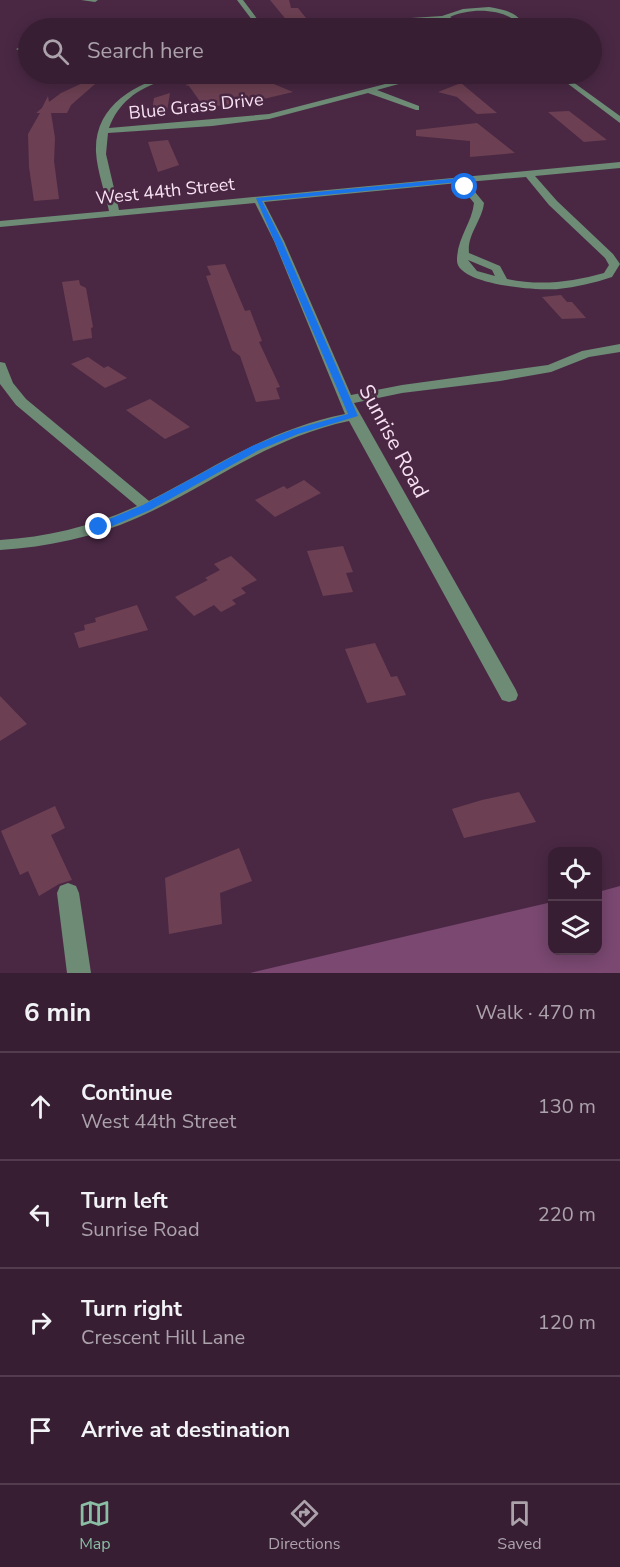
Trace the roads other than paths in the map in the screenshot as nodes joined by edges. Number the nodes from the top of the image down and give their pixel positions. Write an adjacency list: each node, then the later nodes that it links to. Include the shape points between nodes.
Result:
1 (84, 0): 2 (street)
2 (94, 0)
3 (240, 0): 4 (street)
4 (254, 18)
5 (446, 18): 6 (street, via 457,11 492,9)
6 (515, 18)
7 (148, 84): 13 (street, via 128,93 116,105)
8 (396, 84): 10 (street, Blue Grass Drive)
9 (571, 84): 12 (street)
10 (371, 91): 11 (street); 13 (street, Blue Grass Drive, via 253,119)
11 (416, 108)
12 (620, 120)
13 (103, 131): 18 (street, via 102,156)
14 (620, 165): 15 (street, West 44th Street)
15 (528, 173): 16 (street, West 44th Street); 16 (street, via 615,264 608,275 572,285 517,285 470,272 464,267 463,251 468,226 479,208)
16 (460, 180): 17 (street, West 44th Street)
17 (258, 199): 18 (street, West 44th Street); 22 (street, Sunrise Road)
18 (115, 213): 19 (street, West 44th Street)
19 (0, 224)
20 (620, 348): 22 (street, via 586,354 551,368)
21 (0, 366): 24 (street, via 7,384 21,402)
22 (346, 400): 23 (street, Sunrise Road)
23 (353, 416): 24 (street, via 255,448); 26 (street, Sunrise Road)
24 (147, 507): 25 (street, via 90,530)
25 (0, 545)
26 (509, 695)
27 (68, 893): 28 (street)
28 (79, 973)

